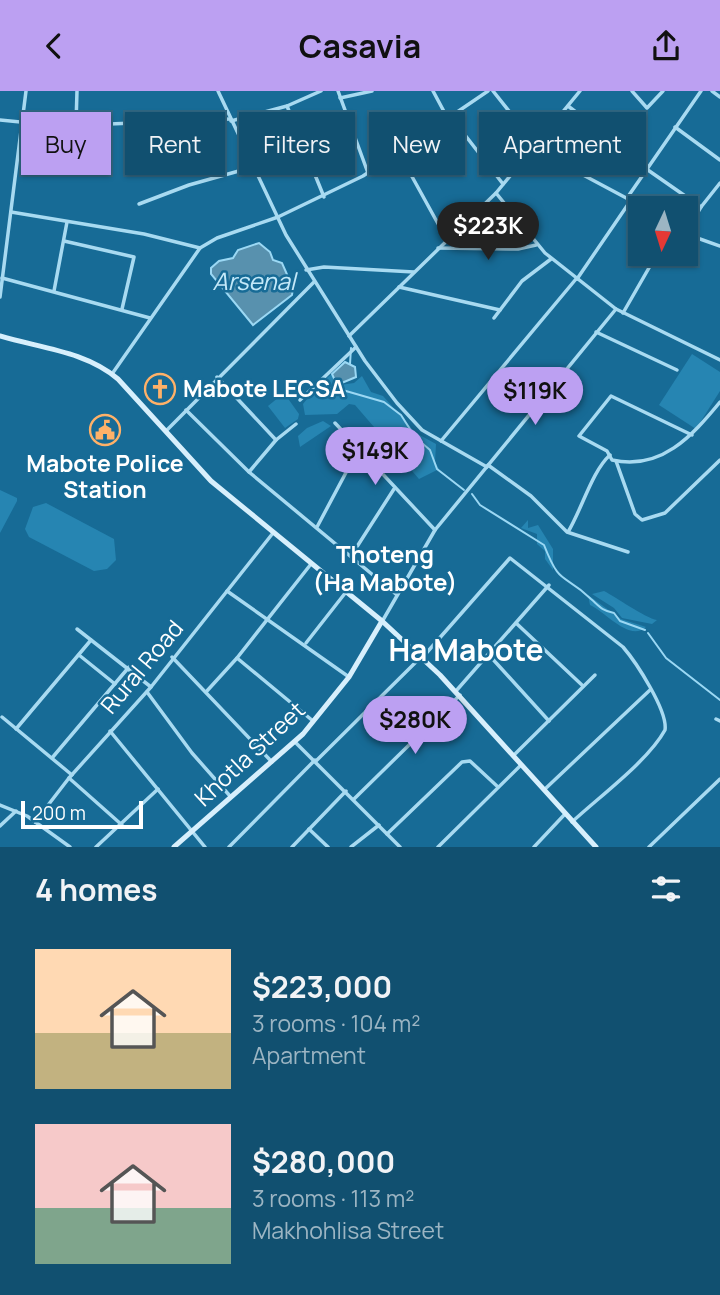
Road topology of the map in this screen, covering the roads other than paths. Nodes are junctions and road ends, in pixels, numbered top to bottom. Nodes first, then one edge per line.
1 (26, 91) edge
2 (77, 91) edge
3 (218, 91) edge
4 (321, 91) edge
5 (338, 91) edge
6 (372, 91) edge
7 (433, 91) edge
8 (488, 91) edge
9 (494, 91) edge
10 (580, 91) edge
11 (632, 91) edge
12 (663, 91) edge
13 (701, 91) edge
14 (712, 91) edge
15 (720, 97) edge
16 (340, 98) junction
17 (287, 106) junction
18 (568, 106) junction
19 (23, 112) edge
20 (76, 112) edge
21 (446, 112) edge
22 (458, 112) edge
23 (508, 112) edge
24 (563, 112) edge
25 (576, 112) edge
26 (0, 120) edge
27 (230, 120) junction
28 (21, 122) edge
29 (111, 124) edge
30 (674, 127) junction
31 (21, 130) edge
32 (465, 137) edge
33 (239, 138) edge
34 (720, 160) edge
35 (646, 167) joint
36 (239, 171) edge
37 (368, 173) joint
38 (257, 175) edge
39 (411, 175) edge
40 (511, 175) edge
41 (583, 175) edge
42 (642, 175) edge
43 (720, 183) edge
44 (503, 185) junction
45 (496, 193) junction
46 (631, 196) edge
47 (324, 197) junction
48 (628, 198) edge
49 (628, 201) edge
50 (139, 204) dead end
51 (701, 207) junction
52 (11, 212) junction
53 (698, 212) edge
54 (278, 217) junction
55 (67, 222) junction
56 (698, 238) edge
57 (447, 240) junction
58 (64, 241) junction
59 (536, 244) junction
60 (720, 246) edge
61 (200, 248) junction
62 (438, 248) junction
63 (551, 259) junction
64 (650, 266) edge
65 (306, 269) junction
66 (414, 272) junction
67 (1, 278) edge
68 (576, 279) junction
69 (314, 282) junction
70 (399, 287) junction
71 (54, 291) junction
72 (0, 297) edge
73 (122, 309) junction
74 (616, 309) junction
75 (500, 310) junction
76 (623, 313) junction
77 (150, 318) junction
78 (494, 318) dead end
79 (596, 332) junction
80 (0, 336) edge
81 (349, 336) junction
82 (356, 347) junction
83 (720, 360) edge
84 (677, 370) dead end
85 (112, 374) junction
86 (217, 377) junction
87 (300, 400) dead end
88 (720, 402) edge
89 (186, 410) junction
90 (296, 423) dead end
91 (335, 423) dead end
92 (166, 431) junction
93 (692, 435) junction
94 (276, 440) junction
95 (441, 441) junction
96 (358, 450) junction
97 (610, 454) junction
98 (720, 460) edge
99 (616, 461) junction
100 (487, 466) junction
101 (249, 472) junction
102 (394, 489) junction
103 (317, 527) junction
104 (435, 530) junction
105 (568, 532) junction
106 (273, 533) junction
107 (628, 552) dead end
108 (351, 556) junction
109 (311, 564) junction
110 (548, 585) junction
111 (227, 591) junction
112 (346, 592) junction
113 (397, 595) junction
114 (268, 618) junction
115 (382, 621) junction
116 (516, 623) junction
117 (77, 629) dead end
118 (91, 640) junction
119 (306, 644) junction
120 (488, 654) junction
121 (79, 655) junction
122 (172, 657) junction
123 (422, 657) junction
124 (237, 658) junction
125 (129, 667) junction
126 (595, 675) dead end
127 (349, 677) junction
128 (115, 684) junction
129 (151, 687) junction
130 (583, 687) junction
131 (650, 690) junction
132 (146, 692) junction
133 (206, 692) junction
134 (458, 693) junction
135 (2, 717) dead end
136 (313, 721) junction
137 (549, 721) junction
138 (16, 729) junction
139 (110, 731) junction
140 (295, 742) junction
141 (514, 755) junction
142 (52, 758) junction
143 (315, 761) junction
144 (272, 762) junction
145 (522, 763) junction
146 (70, 776) junction
147 (720, 779) edge
148 (498, 787) junction
149 (159, 789) junction
150 (545, 789) junction
151 (346, 791) junction
152 (231, 798) junction
153 (354, 799) junction
154 (0, 805) edge
155 (16, 811) junction
156 (565, 814) junction
157 (35, 822) junction
158 (572, 823) junction
159 (122, 825) junction
160 (379, 825) junction
161 (0, 826) edge
162 (309, 829) junction
163 (192, 832) junction
164 (387, 834) junction
165 (70, 847) edge
166 (96, 847) edge
167 (174, 847) edge
168 (205, 847) edge
169 (229, 847) edge
170 (292, 847) edge
171 (328, 847) edge
172 (351, 847) edge
173 (400, 847) edge
174 (438, 847) edge
175 (534, 847) edge
176 (596, 847) edge
177 (649, 847) edge

1 - 19 street
2 - 20 street
3 - 27 street
4 - 17 street
5 - 16 street
6 - 16 street
7 - 21 street
8 - 22 street
9 - 23 street
10 - 18 street
11 - 12 street
13 - 30 street
14 - 15 street
16 - 37 street
17 - 27 street
17 - 47 street
18 - 24 street
18 - 25 street
26 - 28 street
27 - 29 street
27 - 33 street
30 - 34 street
30 - 35 street
31 - 52 street
32 - 44 street
35 - 51 street
36 - 50 street
37 - 47 street
38 - 54 street
39 - 57 street
40 - 44 street
41 - 48 street
42 - 46 street
43 - 51 street
44 - 45 street
45 - 57 street
45 - 59 street
47 - 54 street
49 - 68 street
51 - 53 street
52 - 55 street
52 - 67 street
54 - 61 street
54 - 65 street
55 - 58 street
55 - 61 street
56 - 60 street
57 - 62 street
58 - 71 street
58 - 73 street
59 - 62 street
59 - 63 street
61 - 77 street
62 - 66 street
63 - 68 street
63 - 75 street
64 - 76 street
65 - 66 street
65 - 69 street
66 - 70 street
67 - 71 street
67 - 72 street
68 - 74 street
68 - 95 street
69 - 81 street
69 - 86 street
70 - 75 street
70 - 81 street
71 - 73 street
73 - 77 street
74 - 76 street
74 - 79 street, Khotla Street
75 - 78 street
76 - 83 street
77 - 85 street
79 - 84 street
79 - 100 street, Khotla Street
80 - 85 street
81 - 82 street
82 - 87 street
82 - 95 street
85 - 92 street
86 - 89 street
86 - 94 street
88 - 93 street
89 - 92 street
89 - 101 street
90 - 94 street
91 - 96 street
92 - 106 street
93 - 97 street
93 - 99 street
94 - 101 street
95 - 100 street
96 - 102 street
96 - 103 street
97 - 99 street
97 - 105 street
98 - 99 street
100 - 104 street, Khotla Street
100 - 105 street
101 - 103 street
102 - 104 street
102 - 108 street
103 - 108 street
104 - 113 street, Khotla Street
105 - 107 street
106 - 109 street
106 - 111 street, Rural Road
108 - 113 street
109 - 112 street
109 - 114 street
110 - 116 street
110 - 123 street
110 - 131 street
111 - 114 street
111 - 122 street, Rural Road
112 - 115 street
112 - 119 street
113 - 115 street, Khotla Street
114 - 119 street
114 - 124 street
115 - 123 street
115 - 127 street, Khotla Street
116 - 120 street
116 - 130 street
117 - 118 street
118 - 121 street
118 - 125 street
119 - 127 street
120 - 134 street
120 - 137 street
121 - 128 street
121 - 138 street
122 - 129 street, Rural Road
122 - 133 street
123 - 134 street
123 - 143 street
124 - 133 street
124 - 136 street
125 - 128 street
125 - 129 street
126 - 130 street
127 - 136 street, Khotla Street
128 - 142 street
129 - 132 street, Rural Road
130 - 137 street
131 - 150 street
131 - 158 street
132 - 139 street, Rural Road
132 - 152 street
133 - 144 street
134 - 141 street
134 - 153 street
135 - 138 street
136 - 140 street, Khotla Street
137 - 141 street
138 - 142 street
139 - 146 street, Rural Road
139 - 149 street
140 - 143 street
140 - 144 street, Khotla Street
141 - 145 street
142 - 146 street
143 - 151 street
143 - 169 street
144 - 152 street, Khotla Street
145 - 148 street
145 - 150 street
146 - 157 street, Rural Road
146 - 159 street
147 - 177 street
148 - 164 street
148 - 174 street
149 - 159 street
149 - 163 street
150 - 156 street
151 - 153 street
151 - 162 street
152 - 163 street, Khotla Street
153 - 160 street
154 - 155 street
155 - 157 street
155 - 161 street
156 - 158 street
156 - 175 street
157 - 165 street
158 - 176 street
159 - 166 street
160 - 164 street
160 - 172 street
162 - 170 street
162 - 171 street
163 - 167 street, Khotla Street
163 - 168 street
164 - 173 street

